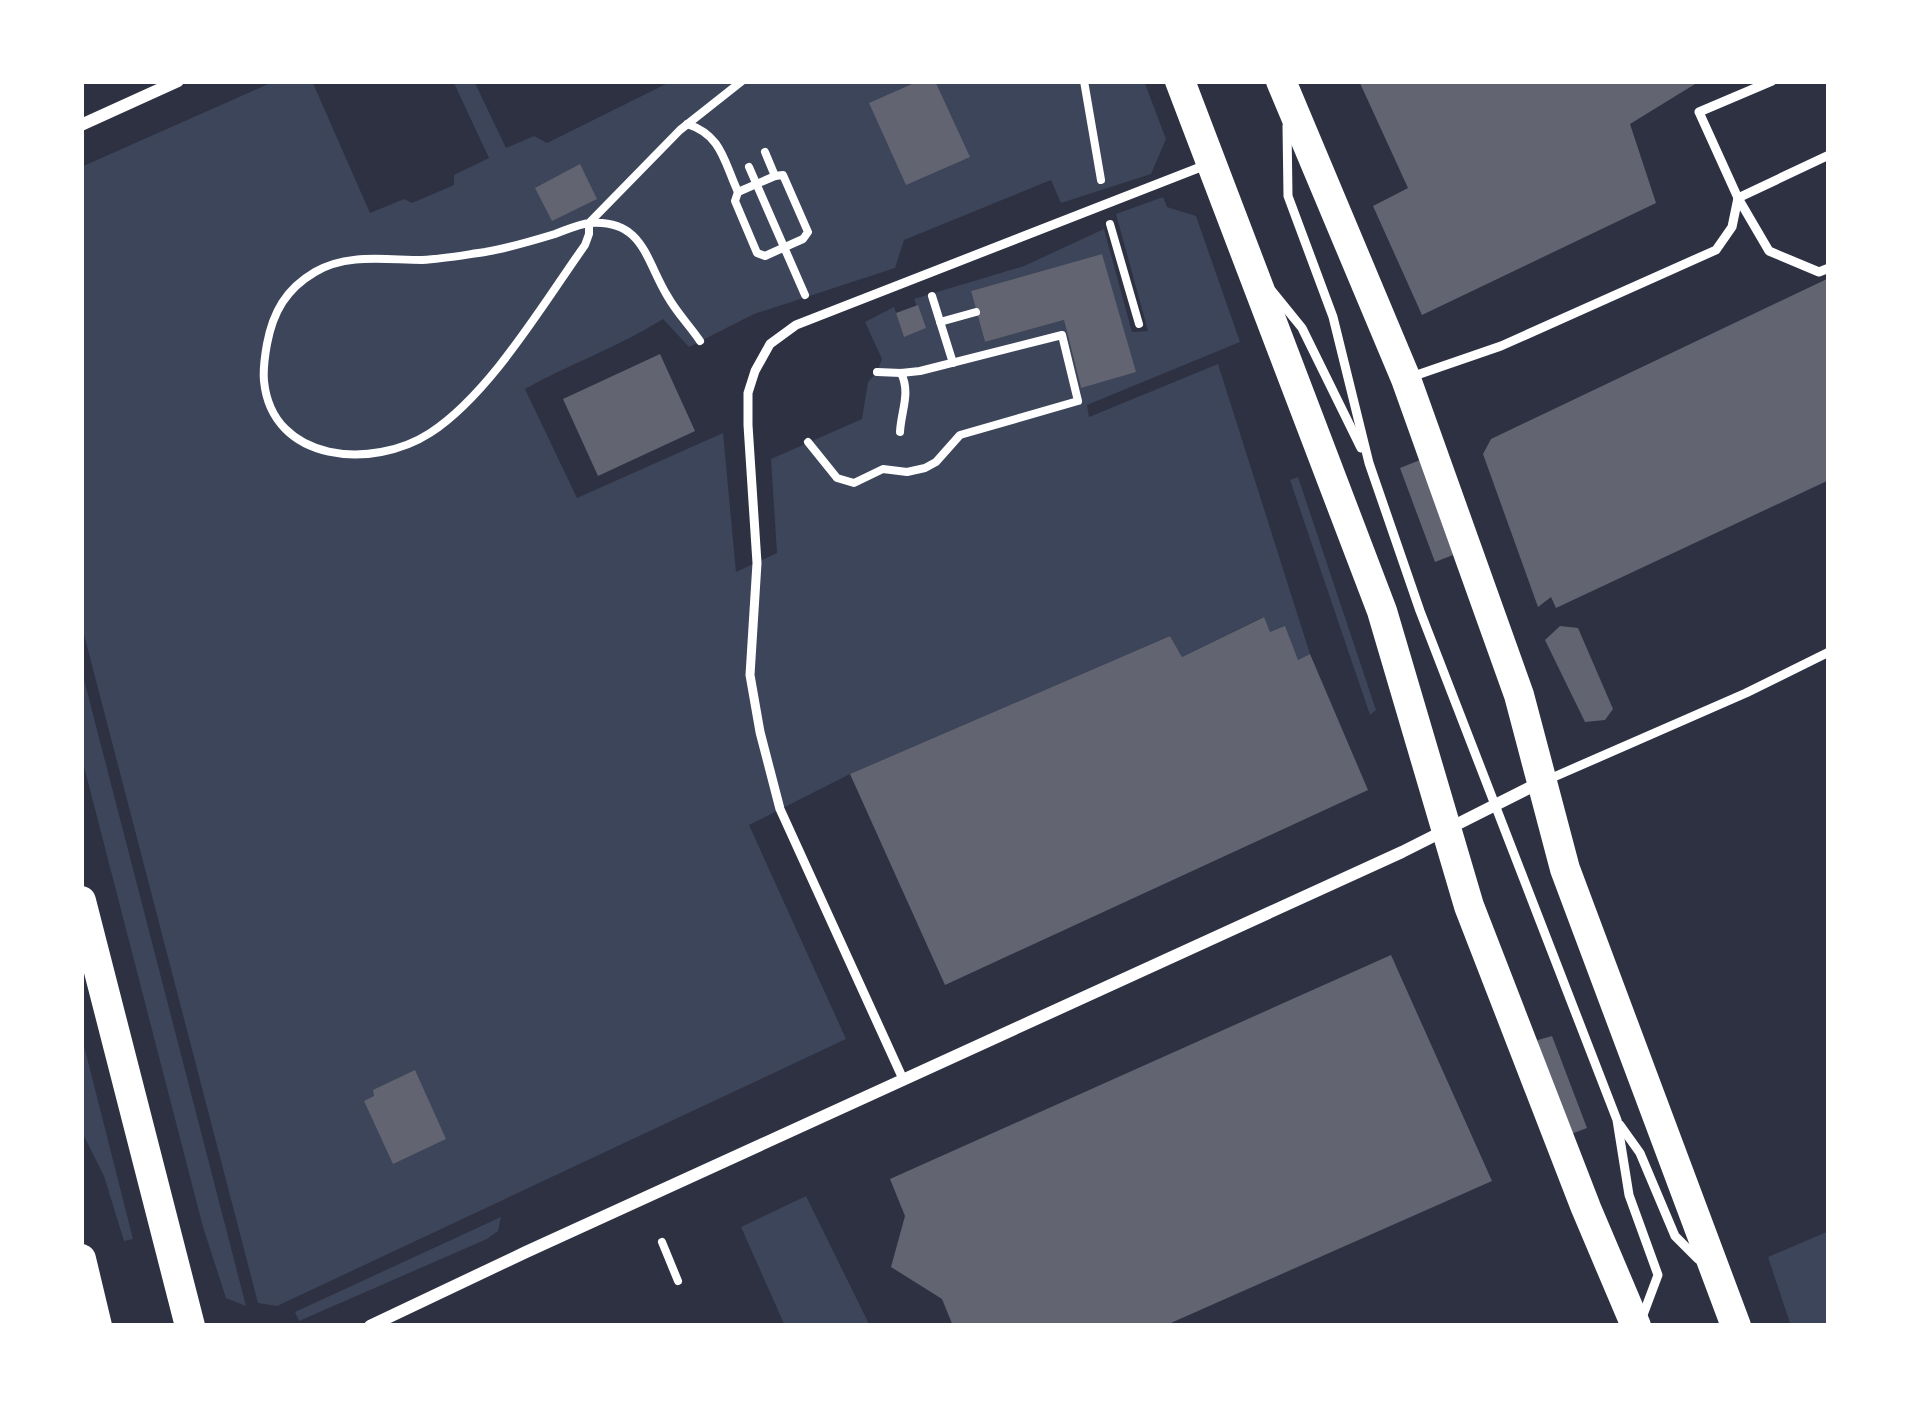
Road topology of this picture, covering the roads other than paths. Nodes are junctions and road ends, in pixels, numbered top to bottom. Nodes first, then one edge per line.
1 (178, 81) edge
2 (1180, 81) edge
3 (1772, 81) edge
4 (1284, 89) edge
5 (81, 125) edge
6 (1829, 155) edge
7 (1211, 163) junction
8 (1738, 198) junction
9 (1249, 262) junction
10 (1829, 268) edge
11 (1406, 379) junction
12 (1369, 464) junction
13 (1829, 652) edge
14 (1542, 782) junction
15 (1496, 803) junction
16 (1448, 829) junction
17 (81, 901) edge
18 (903, 1079) junction
19 (1617, 1120) junction
20 (81, 1259) edge
21 (1718, 1279) junction
22 (97, 1326) edge
23 (190, 1326) edge
24 (370, 1326) edge
25 (1637, 1326) edge
26 (1736, 1326) edge

1 - 5 street
2 - 7 main road
3 - 8 lane
4 - 11 main road
4 - 12 lane
6 - 8 lane
7 - 9 main road
7 - 18 lane
8 - 10 lane
8 - 11 lane
9 - 12 lane
9 - 16 main road
11 - 14 main road
12 - 15 lane
13 - 14 lane
14 - 15 street
14 - 21 main road
15 - 16 street
15 - 19 lane
16 - 18 street
16 - 25 main road
17 - 23 main road
18 - 24 street
19 - 21 lane
19 - 25 lane
20 - 22 main road
21 - 26 main road

